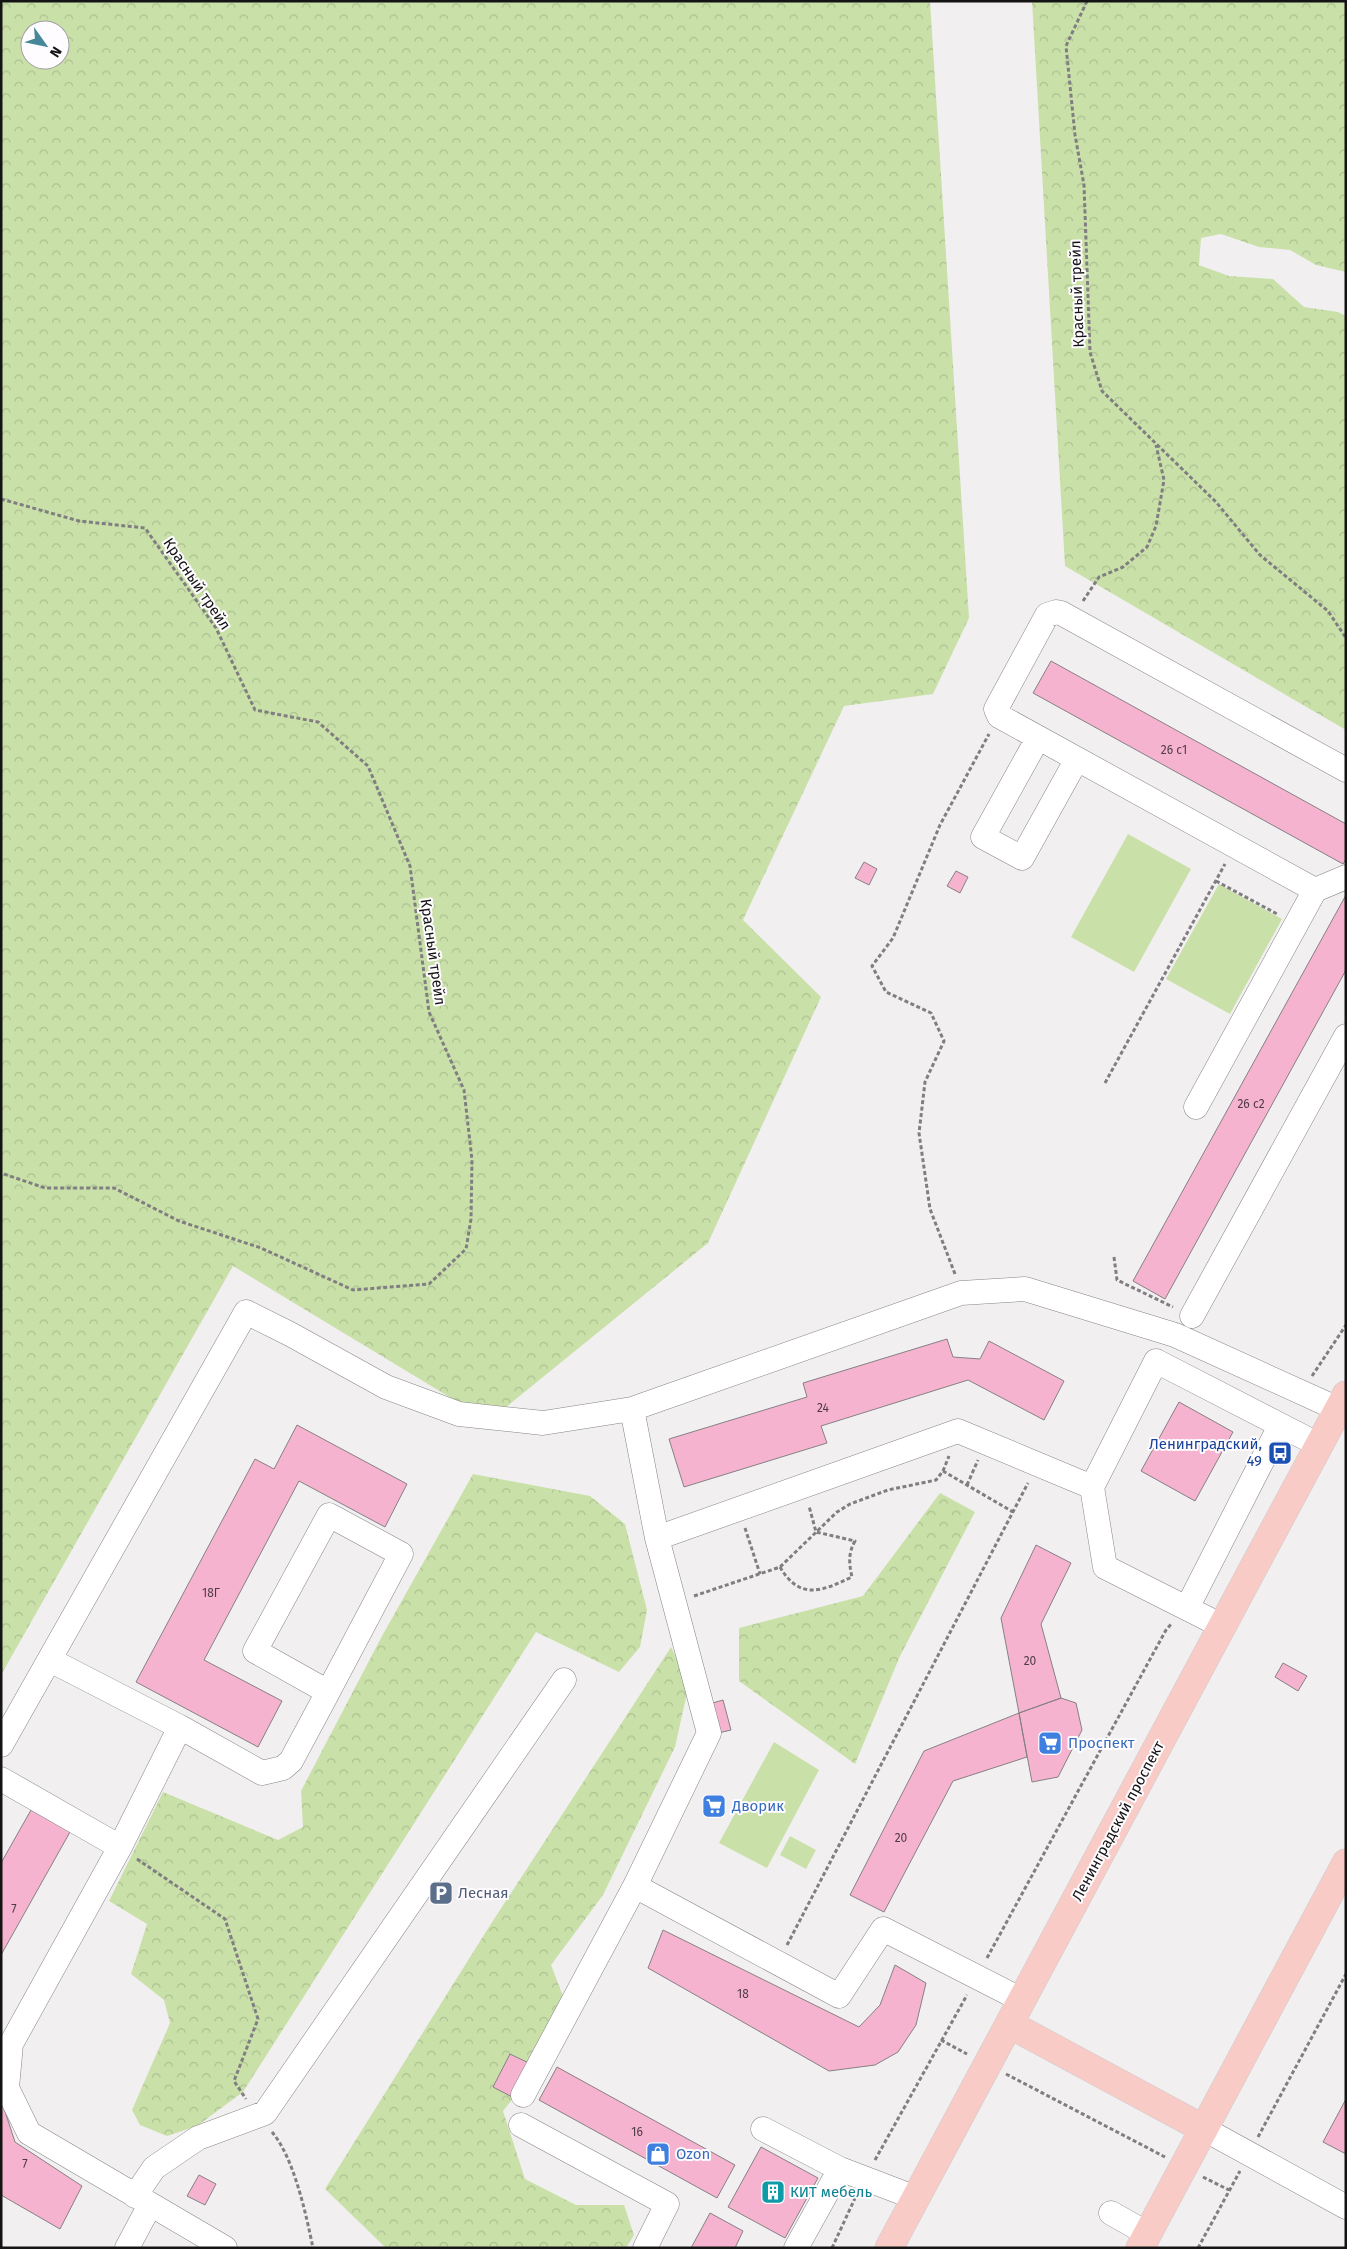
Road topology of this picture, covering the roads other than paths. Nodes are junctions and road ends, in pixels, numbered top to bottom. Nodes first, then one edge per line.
1 (1038, 738) junction
2 (1077, 759) junction
3 (1346, 770) edge
4 (1346, 877) edge
5 (1315, 890) junction
6 (1346, 1036) edge
7 (1196, 1107) dead end
8 (1192, 1316) dead end
9 (1342, 1402) edge
10 (632, 1409) junction
11 (1280, 1426) junction
12 (1319, 1445) junction
13 (1092, 1487) junction
14 (657, 1538) junction
15 (1187, 1608) junction
16 (1222, 1626) junction
17 (50, 1660) junction
18 (564, 1680) dead end
19 (328, 1692) junction
20 (180, 1727) junction
21 (1, 1745) edge
22 (3, 1785) edge
23 (120, 1847) junction
24 (1346, 1863) edge
25 (635, 1886) junction
26 (1022, 2000) junction
27 (1009, 2024) junction
28 (523, 2095) dead end
29 (521, 2125) dead end
30 (763, 2129) dead end
31 (1204, 2129) junction
32 (840, 2169) junction
33 (916, 2198) junction
34 (143, 2201) junction
35 (1346, 2207) edge
36 (1110, 2213) dead end
37 (1144, 2241) edge
38 (127, 2248) edge
39 (225, 2248) edge
40 (645, 2248) edge
41 (796, 2248) edge
42 (889, 2248) edge

1 - 2 street
1 - 2 street
1 - 3 street
2 - 5 street
4 - 5 street
5 - 7 street
6 - 8 street
9 - 10 street
9 - 12 main road, Ленинградский проспект
10 - 14 street
10 - 17 street
11 - 12 street
11 - 13 street
11 - 15 street
12 - 16 main road, Ленинградский проспект
13 - 14 street
13 - 15 street
14 - 25 street
15 - 16 street
16 - 26 main road, Ленинградский проспект
17 - 20 street
17 - 21 street
18 - 34 street
19 - 19 street
19 - 20 street
20 - 23 street
22 - 23 street
23 - 34 street
24 - 31 main road
25 - 26 street
25 - 28 street
26 - 27 main road, Ленинградский проспект
27 - 31 main road
27 - 33 main road, Ленинградский проспект
29 - 40 street
30 - 32 street
31 - 35 street
31 - 37 main road
32 - 33 street
32 - 41 street
33 - 42 main road, Ленинградский проспект
34 - 38 street
34 - 39 street
36 - 37 street

